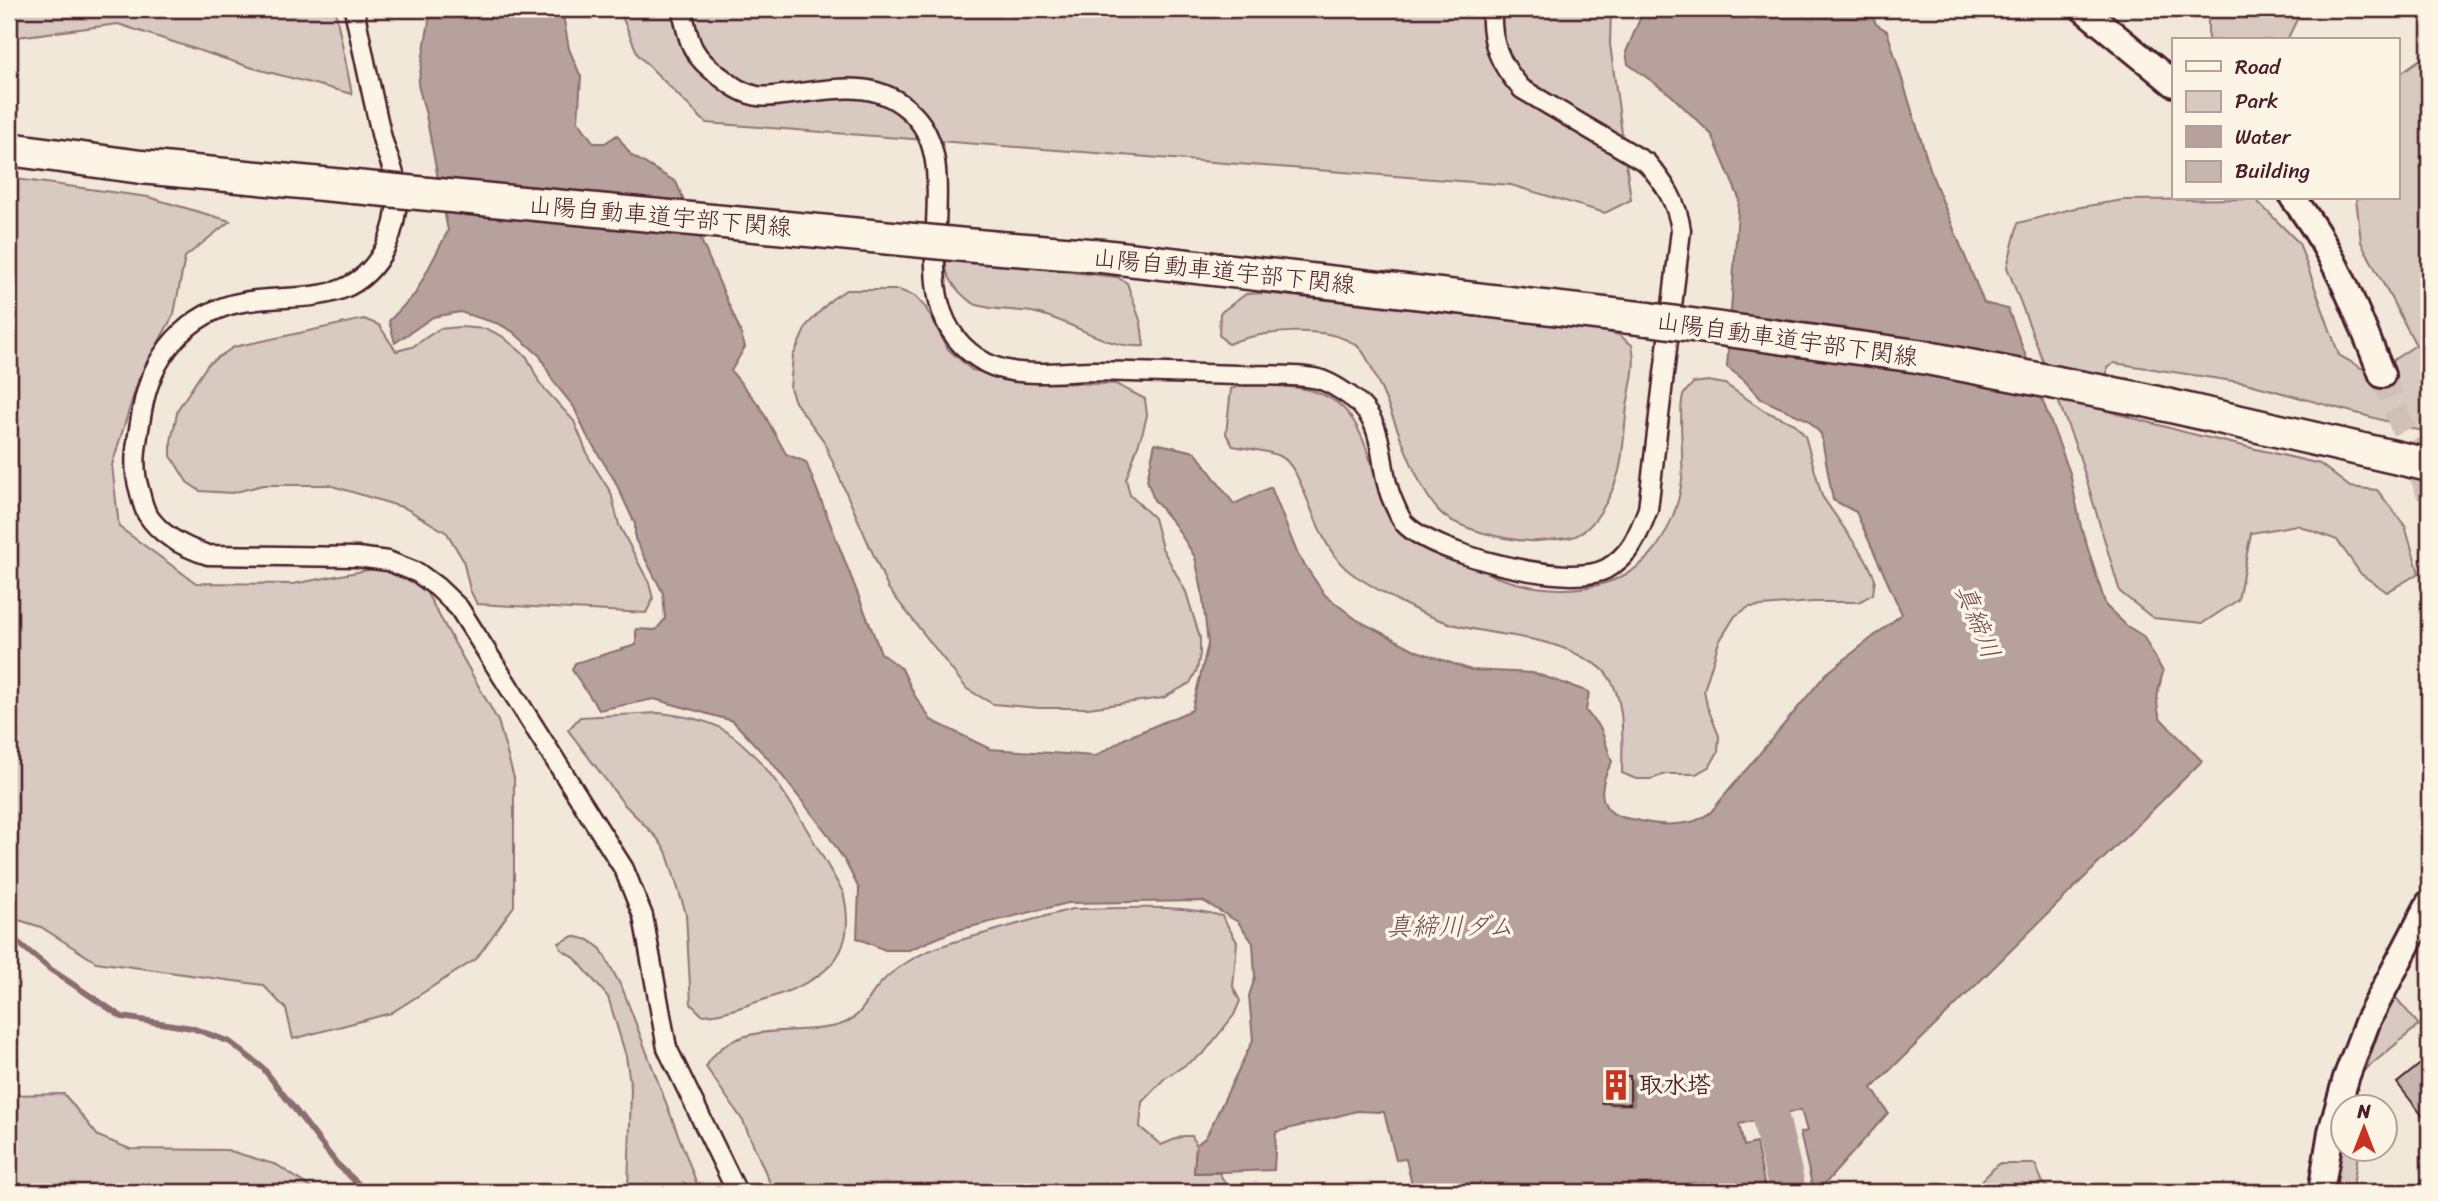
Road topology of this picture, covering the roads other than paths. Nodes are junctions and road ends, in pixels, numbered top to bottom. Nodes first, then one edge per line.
1 (354, 9) edge
2 (682, 9) edge
3 (1492, 9) edge
4 (2083, 9) edge
5 (2172, 81) edge
6 (9, 149) edge
7 (2295, 200) edge
8 (2382, 375) tunnel mouth
9 (2429, 465) edge
10 (2429, 903) edge
11 (737, 1192) edge
12 (2321, 1192) edge

1 - 11 street
2 - 3 street
4 - 5 street
6 - 9 highway, 山陽自動車道宇部下関線, bridge
7 - 8 street
10 - 12 street

